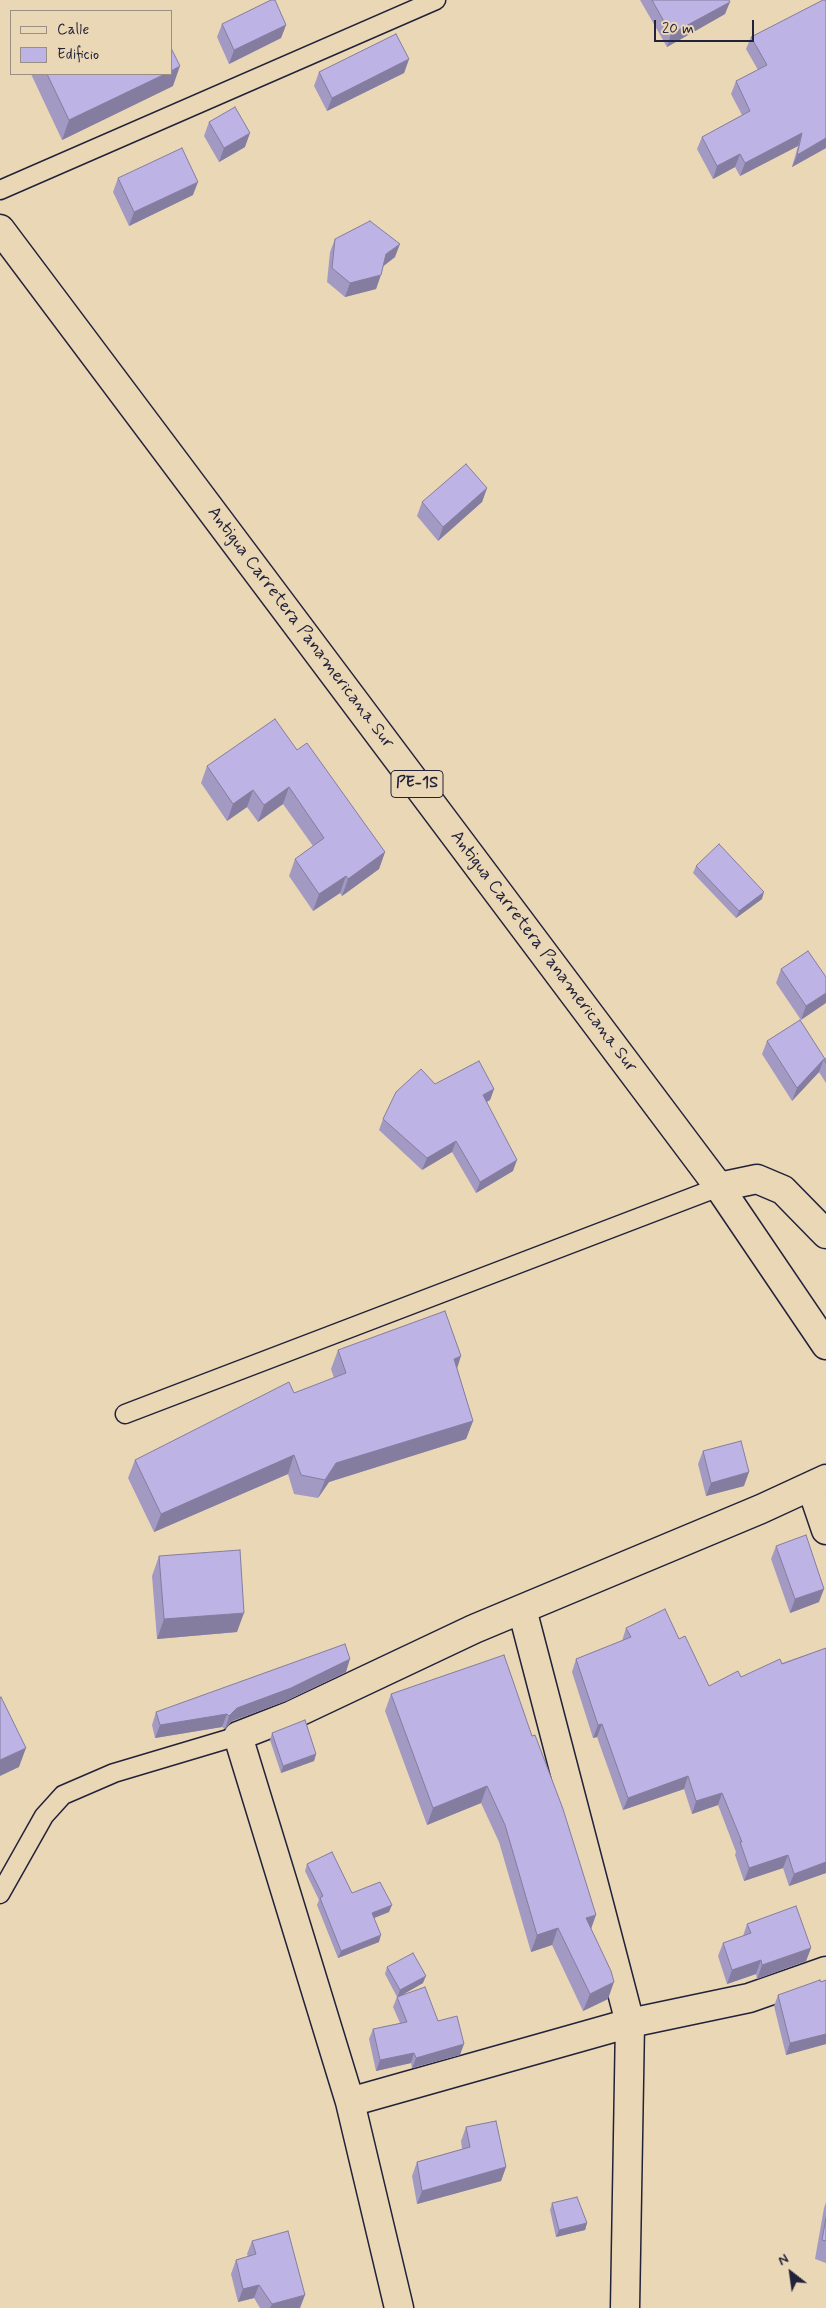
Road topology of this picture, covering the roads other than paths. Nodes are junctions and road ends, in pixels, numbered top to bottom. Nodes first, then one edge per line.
1 (436, 0) edge
2 (0, 190) edge
3 (0, 229) edge
4 (719, 1187) junction
5 (826, 1234) edge
6 (826, 1345) edge
7 (125, 1414) dead end
8 (818, 1483) edge
9 (826, 1530) edge
10 (522, 1609) junction
11 (238, 1736) junction
12 (0, 1894) edge
13 (826, 1971) edge
14 (630, 2023) junction
15 (350, 2102) junction
16 (398, 2308) edge
17 (625, 2308) edge

1 - 2 lane
3 - 4 main road, Antigua Carretera Panamericana Sur / PE-1S
4 - 5 main road
4 - 6 main road, Antigua Carretera Panamericana Sur / PE-1S
4 - 7 lane
8 - 9 main road
8 - 10 main road
10 - 11 main road
10 - 14 main road
11 - 12 lane
11 - 15 main road
13 - 14 main road
14 - 15 main road
14 - 17 main road
15 - 16 main road

